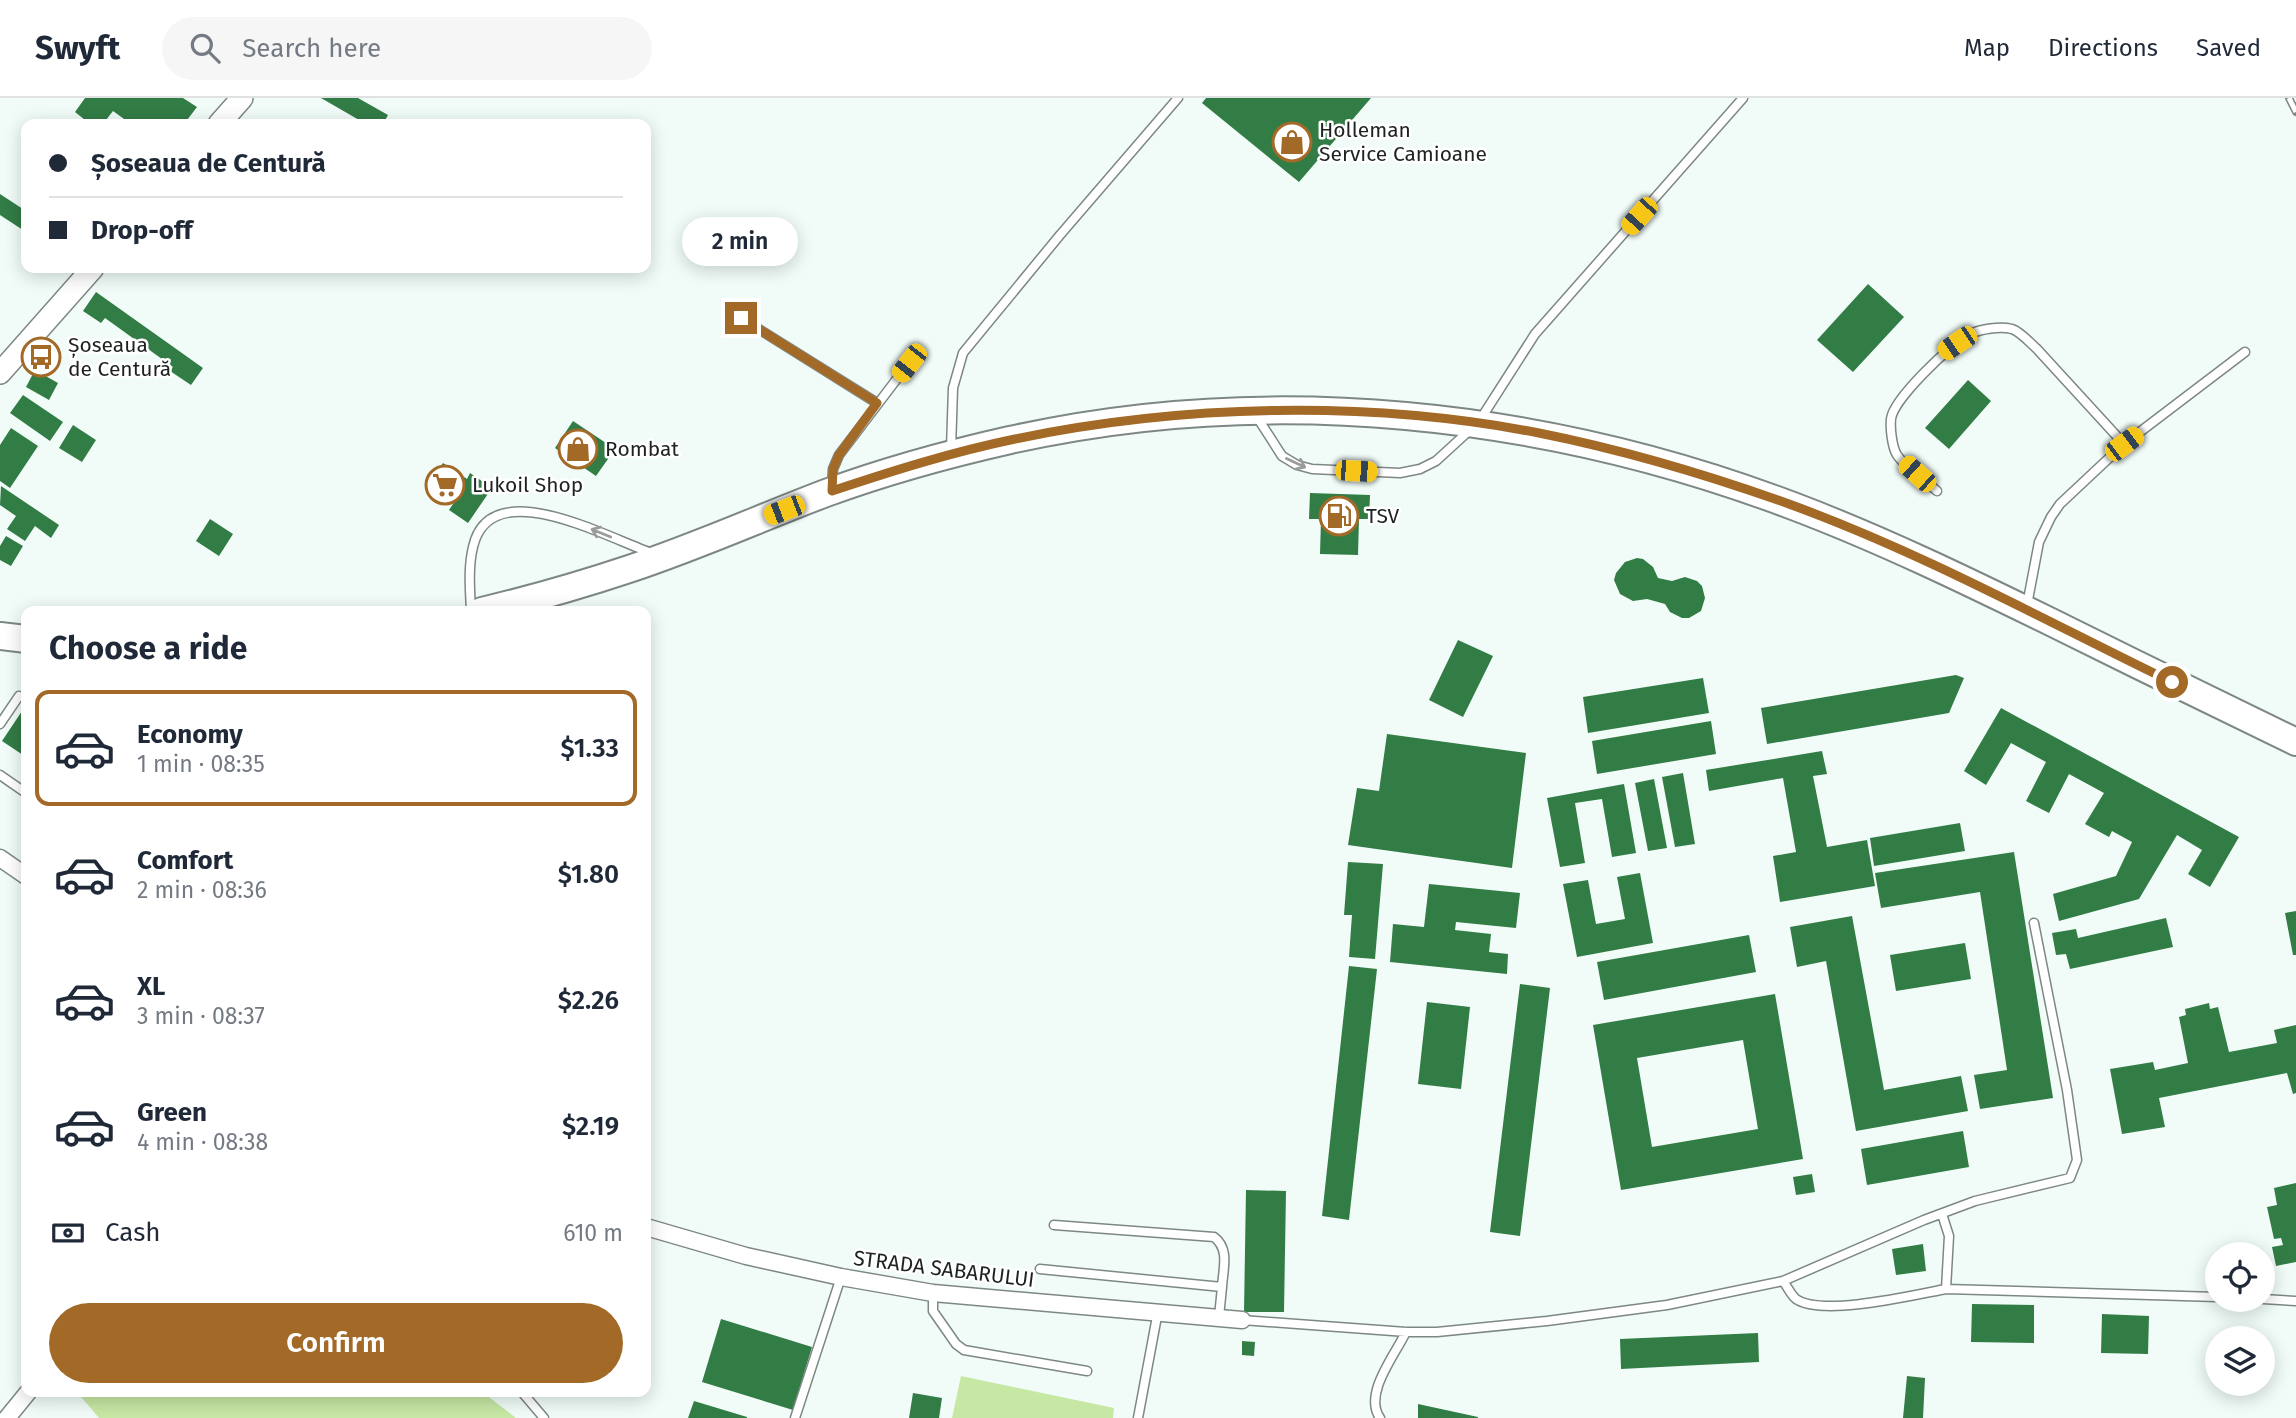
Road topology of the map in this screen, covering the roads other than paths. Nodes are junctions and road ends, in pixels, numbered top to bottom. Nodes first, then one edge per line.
1 (242, 98) edge
2 (1178, 98) edge
3 (1743, 98) edge
4 (223, 119) edge
5 (89, 273) edge
6 (741, 318) dead end
7 (2245, 352) dead end
8 (909, 363) dead end
9 (0, 373) edge
10 (877, 403) junction
11 (1253, 412) junction
12 (1478, 423) junction
13 (2124, 444) junction
14 (951, 455) junction
15 (832, 491) junction
16 (1937, 491) dead end
17 (665, 557) junction
18 (471, 606) edge
19 (501, 606) edge
20 (2026, 609) junction
21 (0, 636) edge
22 (21, 638) edge
23 (19, 696) dead end
24 (0, 724) edge
25 (2296, 742) edge
26 (0, 775) edge
27 (21, 790) edge
28 (0, 858) edge
29 (21, 873) edge
30 (2034, 923) dead end
31 (1942, 1214) junction
32 (1054, 1225) dead end
33 (651, 1228) edge
34 (1040, 1269) dead end
35 (841, 1276) junction
36 (1783, 1281) junction
37 (1222, 1287) junction
38 (1946, 1289) junction
39 (933, 1293) junction
40 (2205, 1297) edge
41 (2275, 1300) edge
42 (2296, 1301) edge
43 (1158, 1311) junction
44 (1219, 1317) junction
45 (1242, 1320) joint
46 (1406, 1332) junction
47 (1087, 1371) dead end
48 (24, 1397) edge
49 (526, 1397) edge
50 (7, 1418) edge
51 (544, 1418) edge
52 (795, 1418) edge
53 (1138, 1418) edge
54 (1380, 1418) edge

1 - 4 street
2 - 14 lane
3 - 12 lane
5 - 9 street
6 - 10 lane
7 - 13 lane
8 - 10 lane
10 - 15 lane
11 - 12 main road
11 -> 12 lane
11 - 14 main road
12 - 20 main road
13 - 16 lane
13 - 20 lane
14 - 15 main road
15 - 17 main road
17 -> 18 lane
17 - 19 main road
20 - 25 main road
21 - 22 main road
23 - 24 lane
26 - 27 lane
28 - 29 street
30 - 31 lane
31 - 36 lane
31 - 38 lane
32 - 37 lane
33 - 35 street, STRADA SABARULUI
34 - 37 lane
35 - 39 street, STRADA SABARULUI
35 - 52 lane
36 - 38 lane
36 - 46 lane
37 - 44 lane
38 - 40 lane
39 - 43 street, STRADA SABARULUI
39 - 47 lane
41 - 42 lane
43 - 44 street, STRADA SABARULUI
43 - 53 lane
44 - 45 street, STRADA SABARULUI
45 - 46 lane
46 - 54 lane
48 - 50 street
49 - 51 lane

